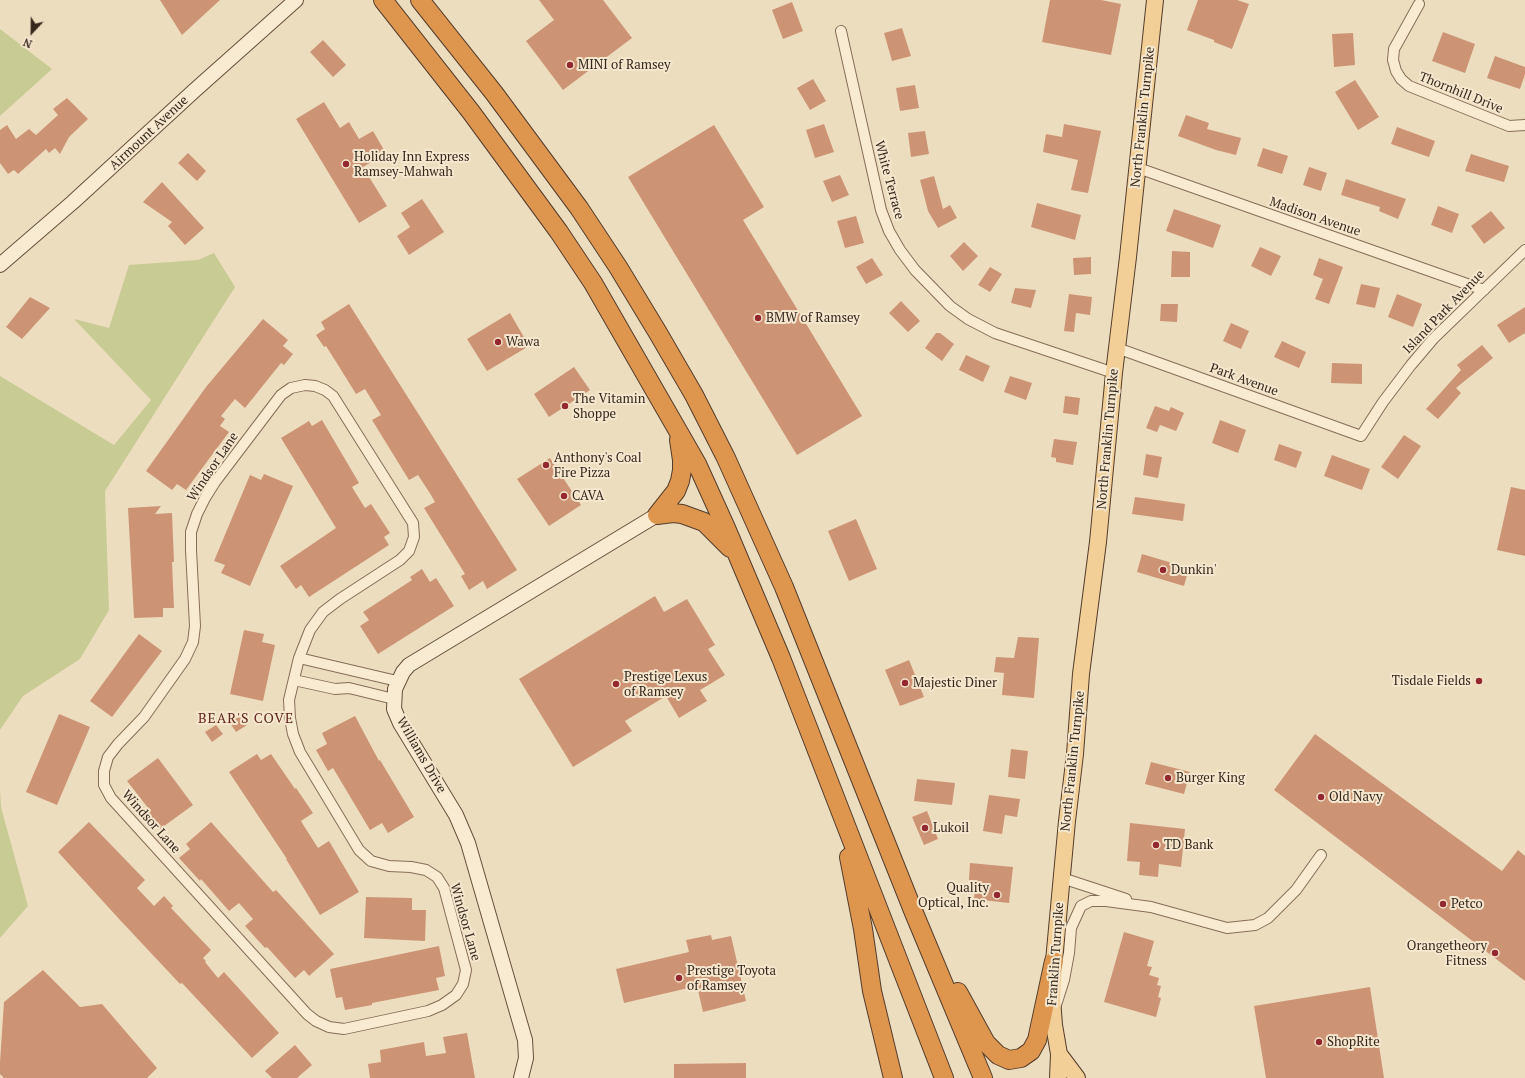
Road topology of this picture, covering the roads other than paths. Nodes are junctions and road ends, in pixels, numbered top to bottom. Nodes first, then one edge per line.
1 (296, 0) edge
2 (384, 0) edge
3 (420, 0) edge
4 (1156, 0) edge
5 (1418, 4) dead end
6 (841, 31) dead end
7 (1525, 125) edge
8 (1138, 168) junction
9 (1525, 250) edge
10 (0, 264) edge
11 (1484, 290) junction
12 (1117, 348) junction
13 (1114, 373) junction
14 (676, 428) junction
15 (1361, 436) joint
16 (657, 515) junction
17 (740, 561) junction
18 (299, 658) junction
19 (294, 680) junction
20 (398, 681) junction
21 (394, 699) junction
22 (840, 811) junction
23 (1321, 855) dead end
24 (1062, 878) junction
25 (1151, 907) junction
26 (914, 913) junction
27 (1054, 961) junction
28 (1053, 1016) junction
29 (1059, 1054) junction
30 (521, 1078) edge
31 (893, 1078) edge
32 (944, 1078) edge
33 (983, 1078) edge
34 (1058, 1078) edge
35 (1077, 1078) edge

1 - 10 street, Airmount Avenue
2 - 14 highway
3 - 26 highway
4 - 8 main road, North Franklin Turnpike
5 - 7 street, Thornhill Drive
6 - 13 street, White Terrace
8 - 11 street, Madison Avenue
8 - 12 main road, North Franklin Turnpike
9 - 11 street, Island Park Avenue
11 - 15 street, Island Park Avenue
12 - 13 main road, North Franklin Turnpike
12 - 15 street, Park Avenue
13 - 24 main road, North Franklin Turnpike
14 - 16 highway
14 - 17 highway
16 - 17 highway
16 - 20 street, Williams Drive
17 - 22 highway
18 - 19 street, Windsor Lane
18 - 19 street, Windsor Lane
18 - 20 street
19 - 21 street
20 - 21 street, Williams Drive
21 - 30 street, Williams Drive
22 - 31 highway
22 - 32 highway
23 - 25 street
24 - 25 street
24 - 27 main road, Franklin Turnpike
25 - 28 street
26 - 27 highway
26 - 33 highway
27 - 28 main road, Franklin Turnpike
28 - 29 main road, Franklin Turnpike
29 - 34 main road, Franklin Turnpike
29 - 35 main road, Franklin Turnpike

